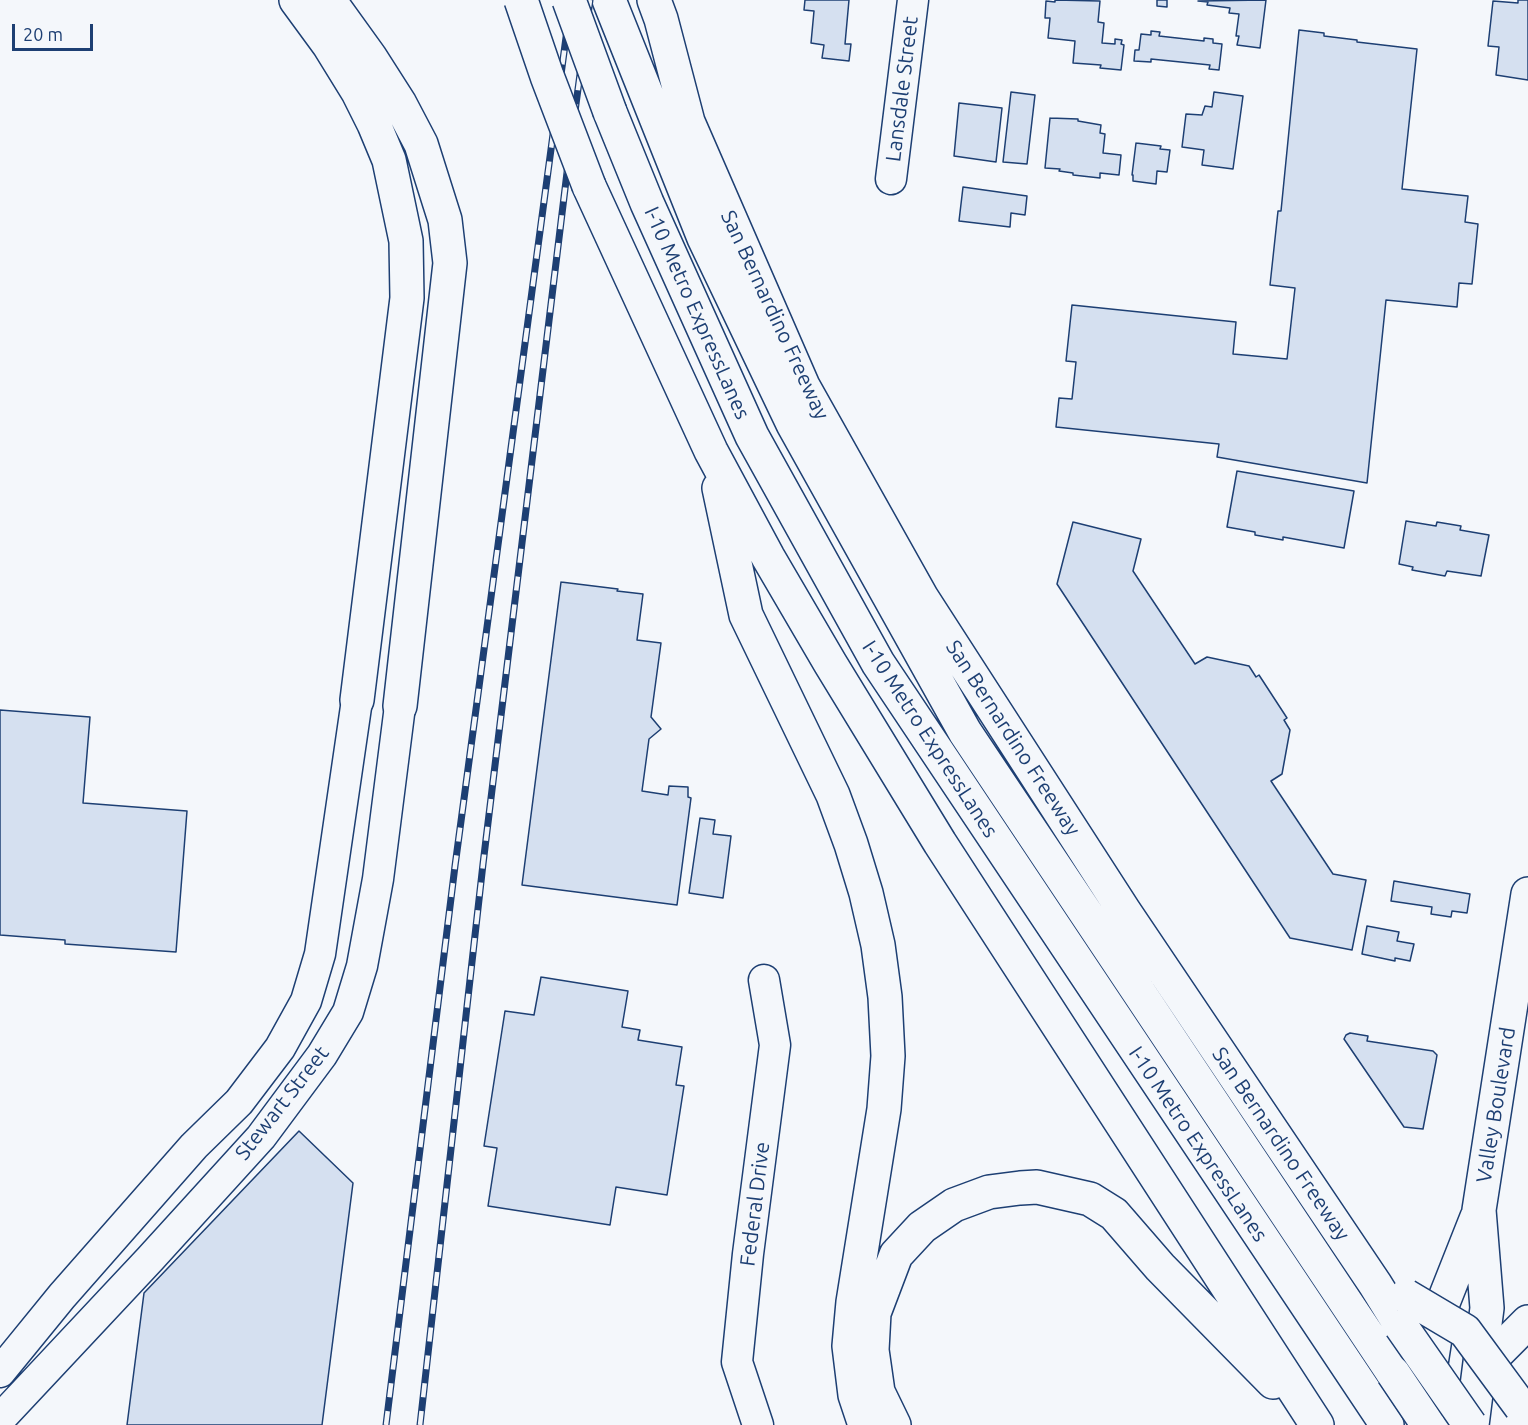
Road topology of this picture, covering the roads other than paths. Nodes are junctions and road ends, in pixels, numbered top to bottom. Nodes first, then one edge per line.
1 (296, 0) edge
2 (329, 0) edge
3 (521, 0) edge
4 (569, 0) edge
5 (654, 0) edge
6 (913, 0) edge
7 (611, 5) edge
8 (891, 178) dead end
9 (711, 451) junction
10 (357, 700) joint
11 (400, 705) joint
12 (1528, 894) edge
13 (764, 980) dead end
14 (1479, 1210) junction
15 (1403, 1311) junction
16 (1528, 1322) edge
17 (1480, 1370) junction
18 (0, 1372) edge
19 (1524, 1412) edge
20 (0, 1419) edge
21 (1386, 1424) edge
22 (758, 1425) edge
23 (865, 1425) edge
24 (894, 1425) edge
25 (1316, 1425) edge
26 (1421, 1425) edge
27 (1428, 1425) edge
28 (1471, 1425) edge

1 - 10 main road
2 - 11 main road
3 - 9 main road, bridge
4 - 21 main road, I-10 Metro ExpressLanes, bridge
5 - 15 main road, San Bernardino Freeway
6 - 8 street, Lansdale Street
7 - 27 main road, I-10 Metro ExpressLanes, bridge
9 - 23 main road
9 - 25 main road
10 - 18 street, Stewart Street
11 - 20 street, Stewart Street
12 - 14 main road, Valley Boulevard
13 - 22 street, Federal Drive
14 - 17 main road, Valley Boulevard
14 - 26 main road, Valley Boulevard
15 - 19 main road, bridge
15 - 28 main road, San Bernardino Freeway, bridge
16 - 17 main road
17 - 28 main road, Valley Boulevard
24 - 25 main road

